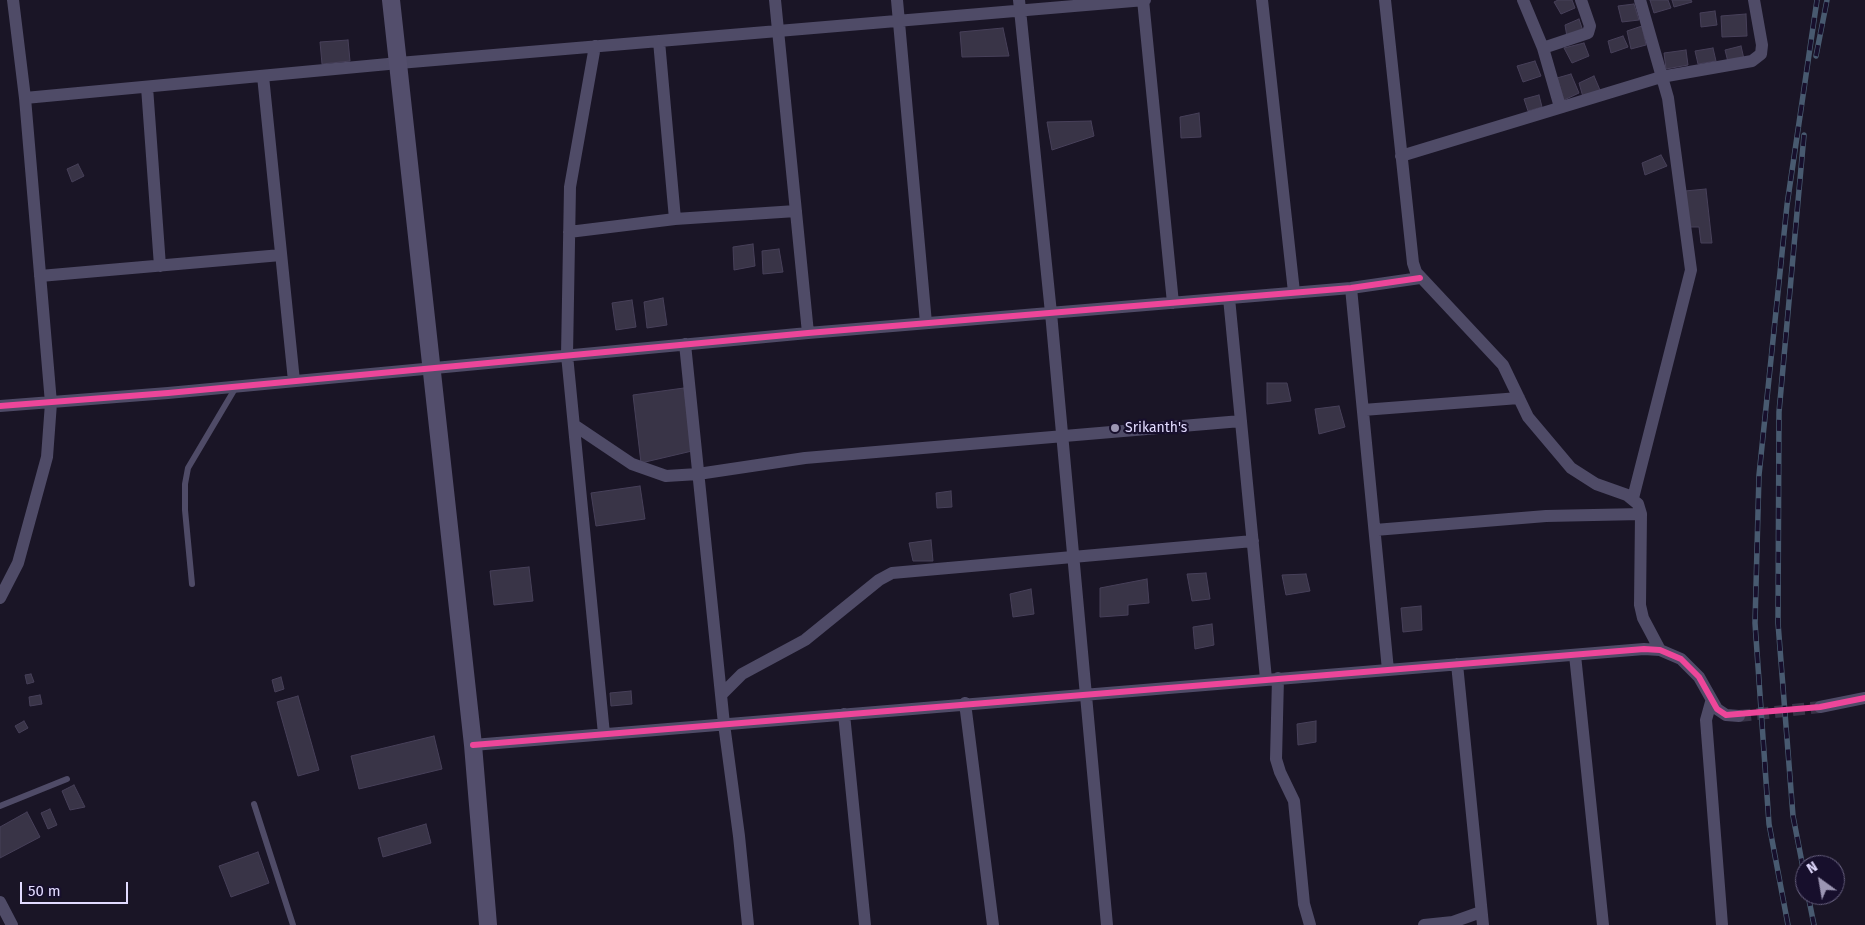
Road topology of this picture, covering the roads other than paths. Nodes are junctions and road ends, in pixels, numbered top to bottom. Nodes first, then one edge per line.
1 (13, 0) edge
2 (392, 0) edge
3 (775, 0) edge
4 (897, 0) edge
5 (1143, 0) edge
6 (1262, 0) edge
7 (1385, 0) edge
8 (1523, 0) edge
9 (1581, 0) edge
10 (1640, 0) edge
11 (1754, 0) edge
12 (1020, 6) edge
13 (900, 22) junction
14 (778, 30) junction
15 (659, 41) junction
16 (594, 46) junction
17 (1543, 48) junction
18 (399, 63) junction
19 (263, 76) junction
20 (1661, 77) junction
21 (147, 87) junction
22 (25, 98) junction
23 (1560, 107) junction
24 (1401, 156) junction
25 (796, 211) junction
26 (676, 219) junction
27 (569, 232) junction
28 (281, 255) junction
29 (160, 266) junction
30 (40, 276) junction
31 (1420, 278) junction
32 (1352, 288) junction
33 (1294, 292) junction
34 (1229, 298) junction
35 (1173, 303) junction
36 (1051, 313) junction
37 (926, 323) junction
38 (808, 333) junction
39 (685, 344) junction
40 (567, 355) junction
41 (431, 368) junction
42 (294, 381) junction
43 (236, 387) junction
44 (1519, 398) junction
45 (51, 403) junction
46 (0, 406) edge
47 (1363, 410) junction
48 (1241, 421) junction
49 (574, 425) junction
50 (1062, 436) junction
51 (698, 474) junction
52 (1633, 498) junction
53 (1641, 514) junction
54 (1375, 530) junction
55 (1253, 541) junction
56 (1073, 556) junction
57 (192, 584) dead end
58 (0, 598) edge
59 (1660, 650) junction
60 (1575, 655) junction
61 (1457, 664) junction
62 (1388, 670) junction
63 (1272, 679) junction
64 (1085, 693) junction
65 (721, 696) junction
66 (1865, 698) edge
67 (1711, 702) junction
68 (965, 703) junction
69 (1820, 707) tunnel mouth
70 (844, 714) junction
71 (1738, 716) tunnel mouth
72 (724, 724) junction
73 (604, 734) junction
74 (473, 745) junction
75 (67, 779) dead end
76 (254, 804) dead end
77 (0, 806) edge
78 (1, 907) edge
79 (1481, 912) junction
80 (12, 925) edge
81 (293, 925) edge
82 (488, 925) edge
83 (748, 925) edge
84 (865, 925) edge
85 (993, 925) edge
86 (1107, 925) edge
87 (1310, 925) edge
88 (1424, 925) edge
89 (1483, 925) edge
90 (1603, 925) edge
91 (1722, 925) edge

1 - 22 street
2 - 18 main road
3 - 14 street
4 - 13 street
5 - 12 street
5 - 35 street
6 - 33 street
7 - 24 street
8 - 17 street
9 - 17 street
10 - 20 street
11 - 20 street
12 - 13 street
12 - 36 street
13 - 14 street
13 - 37 street
14 - 15 street
14 - 25 street
15 - 16 street
15 - 26 street
16 - 18 street
16 - 27 street
17 - 23 street
18 - 19 street
18 - 41 main road
19 - 21 street
19 - 28 street
20 - 23 street
20 - 52 street
21 - 22 street
21 - 29 street
22 - 30 street
23 - 24 street
24 - 31 street
25 - 26 street
25 - 38 street
26 - 27 street
27 - 40 street
28 - 29 street
28 - 42 street
29 - 30 street
30 - 45 street
31 - 32 street
31 - 44 street
32 - 33 street
32 - 47 street
33 - 34 street
34 - 35 street
34 - 48 street
35 - 36 street
36 - 37 street
36 - 50 street
37 - 38 street
38 - 39 street
39 - 40 street
39 - 51 street
40 - 41 street
40 - 49 street
41 - 42 street
41 - 74 main road
42 - 43 street
43 - 45 street
43 - 57 lane
44 - 47 street
44 - 52 street
45 - 46 street
45 - 58 street
47 - 54 street
48 - 50 street
48 - 55 street
49 - 51 street
49 - 73 street
50 - 51 street
50 - 56 street
51 - 65 street
52 - 53 street
53 - 54 street
53 - 59 street
54 - 62 street
55 - 56 street
55 - 63 street
56 - 64 street
56 - 65 street
59 - 60 street
59 - 67 street
60 - 61 street
60 - 90 street
61 - 62 street
61 - 79 street
62 - 63 street
63 - 64 street
63 - 87 street
64 - 68 street
64 - 86 street
65 - 72 street
66 - 69 street
67 - 71 street
67 - 91 street
68 - 70 street
68 - 85 street
70 - 72 street
70 - 84 street
72 - 73 street
72 - 83 street
73 - 74 street
74 - 82 main road
75 - 77 lane
76 - 81 lane
78 - 80 street
79 - 88 street
79 - 89 street

